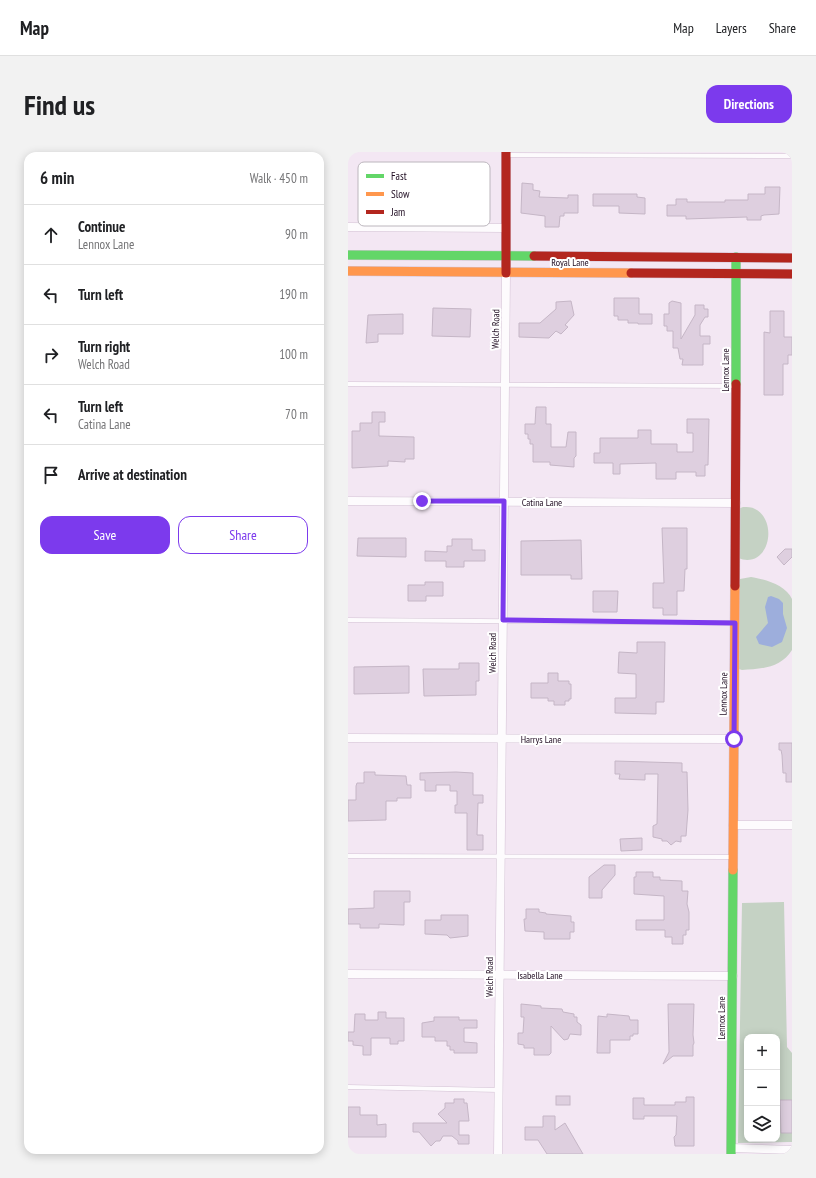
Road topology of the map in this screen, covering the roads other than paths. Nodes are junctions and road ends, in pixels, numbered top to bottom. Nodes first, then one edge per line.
1 (506, 154) edge
2 (792, 156) edge
3 (348, 227) edge
4 (506, 228) junction
5 (348, 255) edge
6 (506, 256) junction
7 (736, 258) junction
8 (792, 258) edge
9 (348, 271) edge
10 (506, 273) junction
11 (736, 274) junction
12 (792, 274) edge
13 (348, 384) edge
14 (505, 384) junction
15 (736, 386) junction
16 (348, 501) edge
17 (504, 501) junction
18 (736, 503) junction
19 (348, 620) edge
20 (503, 620) junction
21 (735, 623) junction
22 (348, 738) edge
23 (502, 738) junction
24 (734, 739) junction
25 (733, 825) junction
26 (792, 825) edge
27 (348, 856) edge
28 (733, 857) junction
29 (501, 858) junction
30 (348, 974) edge
31 (500, 975) junction
32 (733, 976) junction
33 (348, 1087) edge
34 (499, 1090) junction
35 (792, 1150) edge
36 (731, 1151) edge
37 (498, 1154) edge

1 - 2 lane
1 - 4 street, Welch Road
3 - 4 street
4 - 6 street, Welch Road
5 - 6 street, Royal Lane
6 - 7 street, Royal Lane
6 - 10 street, Welch Road
7 - 8 street, Royal Lane
7 - 11 street, Lennox Lane
9 - 10 street, Royal Lane
10 - 11 street, Royal Lane
10 - 14 street, Welch Road
11 - 12 street, Royal Lane
11 - 15 street, Lennox Lane
13 - 14 lane
14 - 15 lane
14 - 17 street, Welch Road
15 - 18 street, Lennox Lane
16 - 17 street, Catina Lane
17 - 18 street, Catina Lane
17 - 20 street, Welch Road
18 - 21 street, Lennox Lane
19 - 20 lane
20 - 21 lane
20 - 23 street, Welch Road
21 - 24 street, Lennox Lane
22 - 23 street, Harrys Lane
23 - 24 street, Harrys Lane
23 - 29 street, Welch Road
24 - 25 street, Lennox Lane
25 - 26 street
25 - 28 street, Lennox Lane
27 - 29 lane
28 - 29 lane
28 - 32 street, Lennox Lane
29 - 31 street, Welch Road
30 - 31 street, Isabella Lane
31 - 32 street, Isabella Lane
31 - 34 street, Welch Road
32 - 36 street, Lennox Lane
33 - 34 lane
34 - 37 street, Welch Road
35 - 36 street

